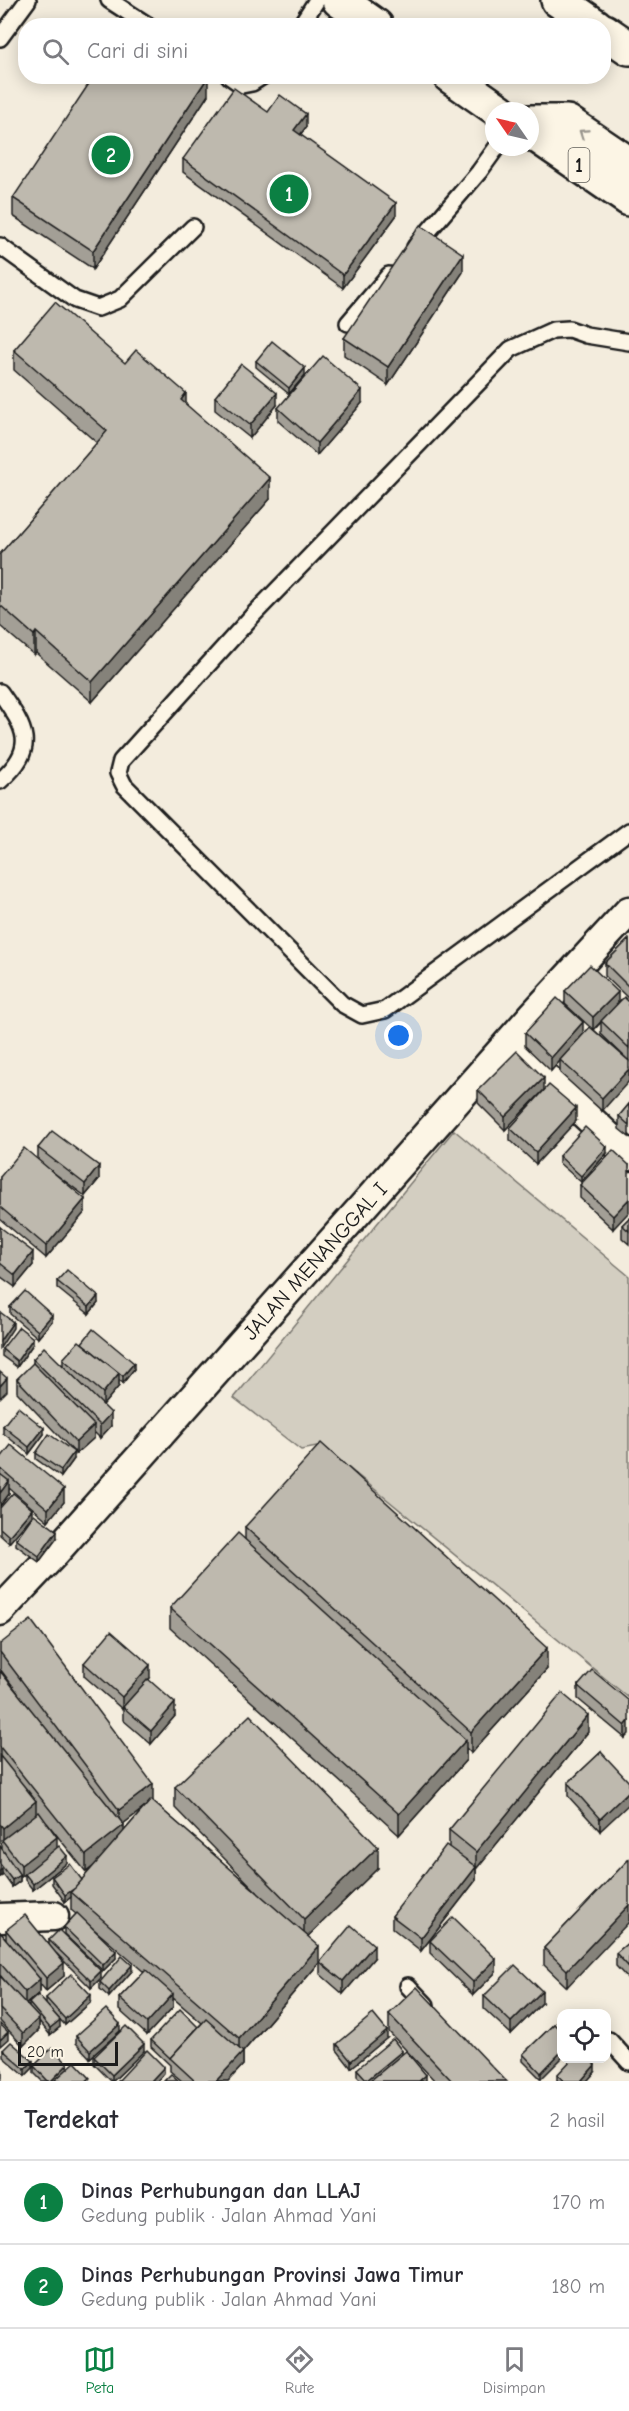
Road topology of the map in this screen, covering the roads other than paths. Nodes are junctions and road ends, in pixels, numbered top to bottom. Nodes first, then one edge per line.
1 (28, 0) edge
2 (109, 0) edge
3 (317, 0) edge
4 (339, 0) edge
5 (558, 0) edge
6 (137, 18) edge
7 (305, 18) edge
8 (365, 18) edge
9 (584, 18) edge
10 (611, 36) edge
11 (0, 38) edge
12 (629, 48) edge
13 (461, 84) edge
14 (487, 102) edge
15 (539, 122) edge
16 (539, 137) edge
17 (491, 156) edge
18 (629, 164) edge
19 (629, 199) edge
20 (193, 227) dead end
21 (0, 246) edge
22 (348, 323) dead end
23 (629, 342) edge
24 (0, 692) edge
25 (0, 781) edge
26 (629, 831) edge
27 (629, 911) edge
28 (509, 1043) junction
29 (629, 1156) edge
30 (0, 1611) edge
31 (54, 1916) dead end
32 (0, 1918) edge
33 (408, 1986) dead end
34 (433, 2012) edge
35 (611, 2042) edge
36 (629, 2062) edge

1 - 11 lane
2 - 6 lane
3 - 7 lane
4 - 8 highway
5 - 9 highway
10 - 12 highway
13 - 14 highway
18 -> 15 highway
16 - 19 highway, 1
17 - 22 lane
20 - 21 lane
23 - 26 lane
24 - 25 lane
27 - 28 street, JALAN MENANGGAL I
28 - 29 street
28 - 30 street, JALAN MENANGGAL I
31 - 32 street
33 - 34 lane
35 - 36 lane

